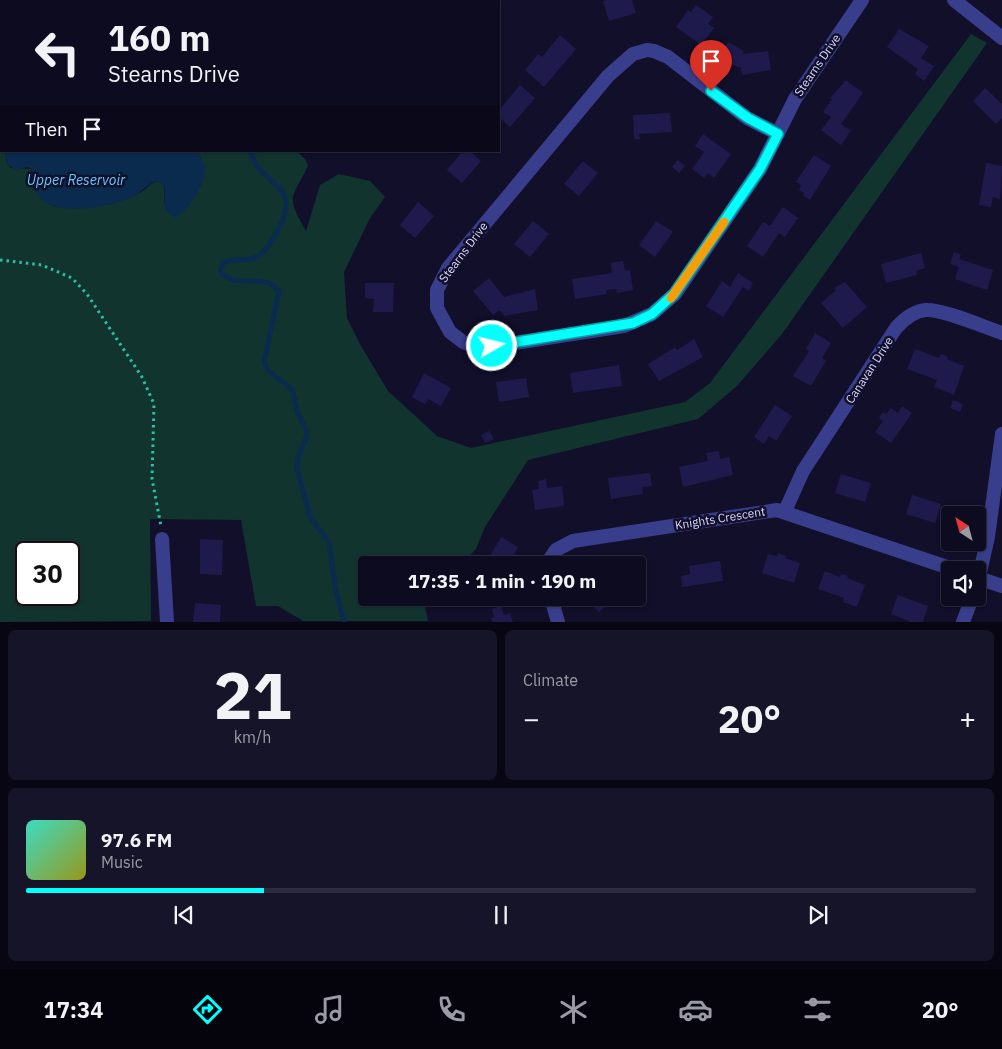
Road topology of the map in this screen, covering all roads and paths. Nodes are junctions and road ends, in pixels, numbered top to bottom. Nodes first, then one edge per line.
1 (862, 0) edge
2 (954, 0) edge
3 (1002, 38) edge
4 (778, 134) junction
5 (0, 260) edge
6 (1002, 333) edge
7 (1002, 434) edge
8 (785, 511) junction
9 (162, 539) joint
10 (552, 556) edge
11 (982, 561) edge
12 (941, 565) edge
13 (986, 581) edge
14 (1002, 586) edge
15 (553, 606) edge
16 (969, 606) edge
17 (167, 622) edge
18 (558, 622) edge
19 (963, 622) edge

1 - 4 street, Stearns Drive
2 - 3 street
4 - 4 street, Stearns Drive
5 - 9 path
6 - 8 street, Canavan Drive
7 - 11 street
8 - 10 street, Knights Crescent
8 - 12 street, Knights Crescent
9 - 17 street
13 - 14 street
15 - 18 street
16 - 19 street

